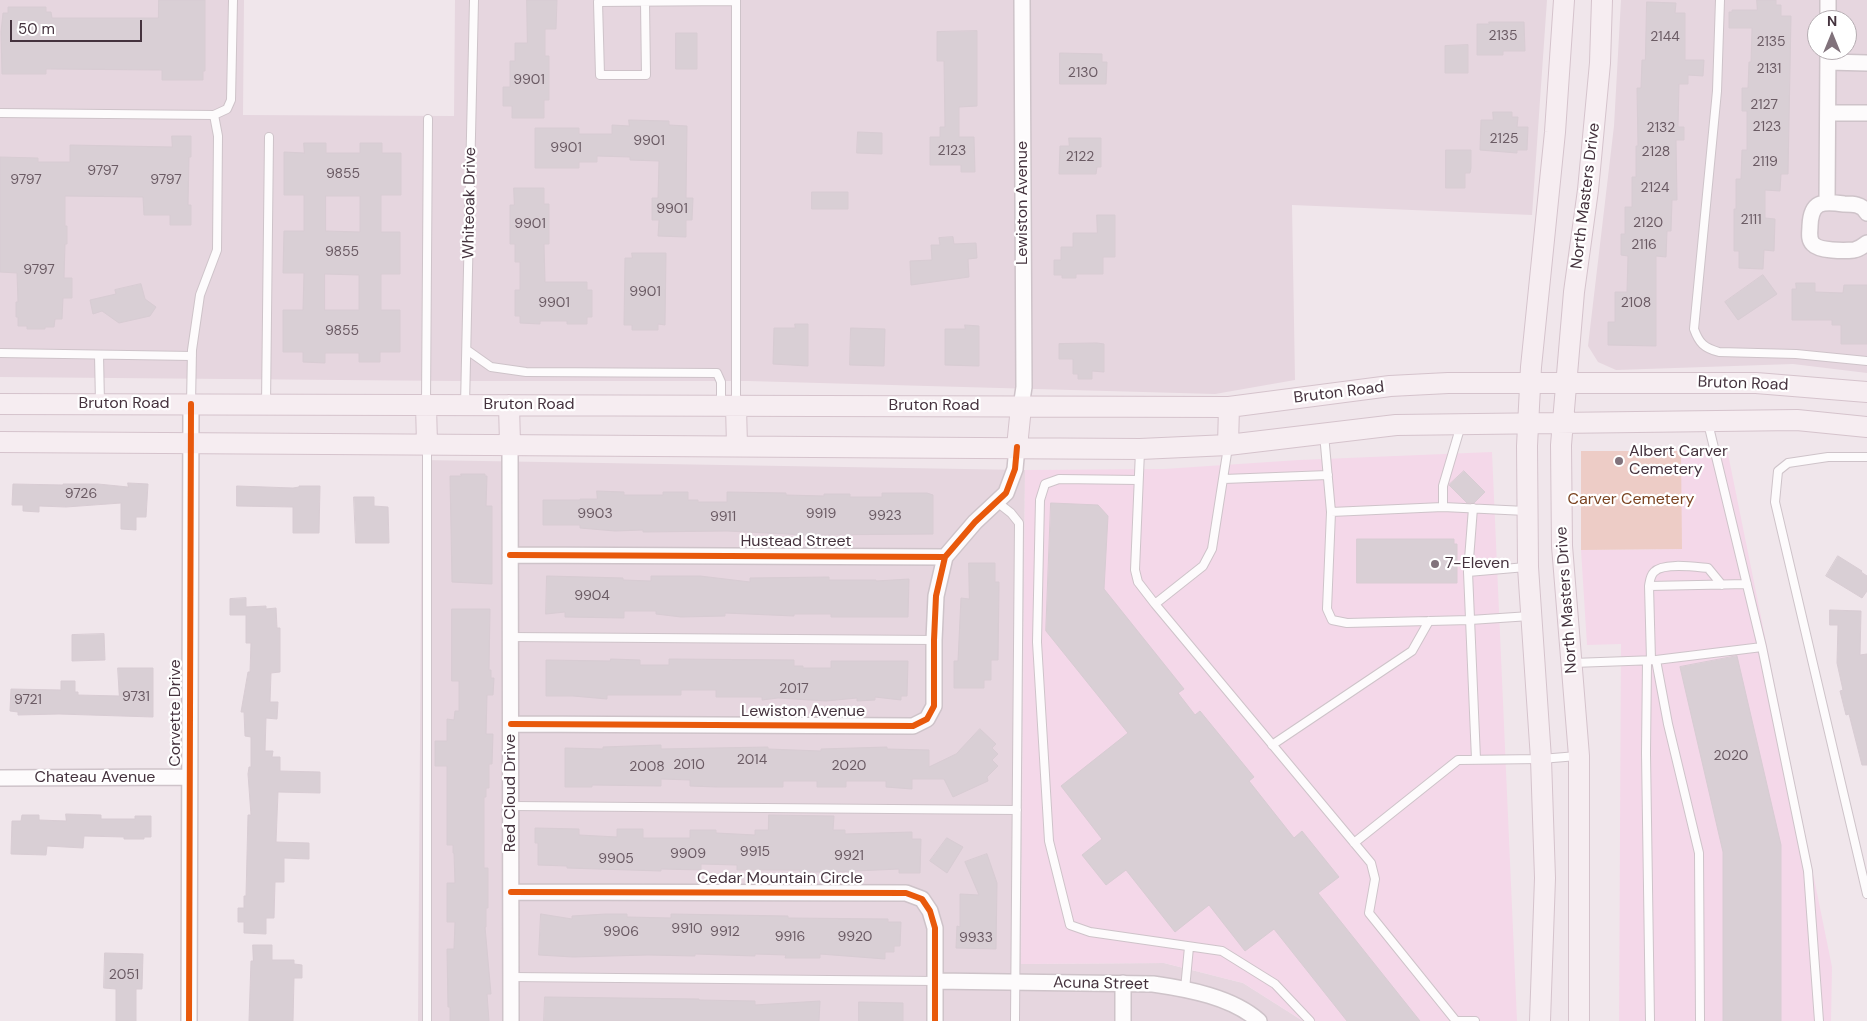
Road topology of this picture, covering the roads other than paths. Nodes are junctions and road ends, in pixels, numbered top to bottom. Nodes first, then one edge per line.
1 (233, 0) edge
2 (474, 0) edge
3 (1022, 0) edge
4 (1564, 0) edge
5 (1602, 0) edge
6 (1720, 0) edge
7 (736, 1) edge
8 (645, 2) junction
9 (1828, 60) edge
10 (1850, 60) edge
11 (1867, 63) edge
12 (0, 113) edge
13 (1828, 113) junction
14 (1867, 113) edge
15 (214, 115) junction
16 (428, 120) dead end
17 (269, 136) dead end
18 (1827, 202) junction
19 (1867, 213) edge
20 (1867, 243) edge
21 (467, 350) junction
22 (0, 354) edge
23 (99, 355) junction
24 (192, 356) junction
25 (1867, 361) edge
26 (1530, 382) junction
27 (1566, 382) junction
28 (1867, 392) edge
29 (0, 404) edge
30 (100, 404) junction
31 (190, 404) junction
32 (266, 405) junction
33 (426, 405) junction
34 (466, 405) junction
35 (509, 405) junction
36 (728, 406) junction
37 (1021, 406) junction
38 (1228, 407) junction
39 (1708, 421) junction
40 (1461, 424) junction
41 (1528, 424) junction
42 (1563, 424) junction
43 (1867, 427) edge
44 (1324, 433) junction
45 (0, 442) edge
46 (190, 443) junction
47 (427, 444) junction
48 (510, 444) junction
49 (1228, 445) junction
50 (737, 446) junction
51 (1017, 447) junction
52 (1140, 449) junction
53 (1867, 457) edge
54 (1328, 475) junction
55 (1224, 479) junction
56 (1138, 480) junction
57 (997, 502) junction
58 (1443, 508) junction
59 (1473, 508) junction
60 (1526, 511) junction
61 (1331, 512) junction
62 (510, 555) junction
63 (945, 557) junction
64 (1528, 567) junction
65 (1468, 572) junction
66 (1747, 584) junction
67 (1722, 585) junction
68 (1649, 586) junction
69 (1155, 604) junction
70 (1532, 616) junction
71 (1470, 620) junction
72 (1429, 621) junction
73 (510, 637) junction
74 (934, 640) junction
75 (1762, 647) junction
76 (1651, 660) junction
77 (1571, 663) junction
78 (511, 724) junction
79 (1272, 745) junction
80 (1579, 756) junction
81 (1476, 759) junction
82 (1541, 759) junction
83 (189, 777) junction
84 (0, 778) edge
85 (512, 806) junction
86 (1017, 810) junction
87 (1354, 843) junction
88 (511, 892) junction
89 (1867, 894) edge
90 (1189, 947) junction
91 (512, 977) junction
92 (935, 981) junction
93 (1016, 983) junction
94 (1122, 983) junction
95 (1185, 989) junction
96 (189, 1021) edge
97 (427, 1021) edge
98 (511, 1021) edge
99 (935, 1021) edge
100 (1015, 1021) edge
101 (1123, 1021) edge
102 (1260, 1021) edge
103 (1310, 1021) edge
104 (1456, 1021) edge
105 (1475, 1021) edge
106 (1540, 1021) edge
107 (1579, 1021) edge
108 (1650, 1021) edge
109 (1700, 1021) edge
110 (1819, 1021) edge

1 - 15 lane
2 - 21 lane, Whiteoak Drive
3 - 37 street, Lewiston Avenue
4 - 26 main road
5 - 27 main road, North Masters Drive
6 - 25 lane
7 - 8 lane
7 - 36 lane
8 - 8 lane
9 - 13 street
10 - 11 street
12 - 15 lane
13 - 14 street
13 - 18 street
15 - 24 lane
16 - 33 lane
17 - 32 lane
18 - 19 street
18 - 20 street
21 - 34 lane, Whiteoak Drive
21 - 36 lane
22 - 23 lane
23 - 24 lane
23 - 30 lane
24 - 31 lane
26 - 27 main road, Bruton Road
26 - 38 main road, Bruton Road
26 - 41 main road
27 - 28 main road, Bruton Road
27 - 42 main road, North Masters Drive
29 - 30 main road, Bruton Road
30 - 31 main road, Bruton Road
31 - 32 main road, Bruton Road
31 - 46 street, Corvette Drive
32 - 33 main road, Bruton Road
33 - 34 main road, Bruton Road
33 - 47 main road
34 - 35 main road, Bruton Road
35 - 36 main road, Bruton Road
35 - 48 main road
36 - 37 main road, Bruton Road
36 - 50 main road
37 - 38 main road, Bruton Road
37 - 51 main road
38 - 49 main road
39 - 42 main road
39 - 43 main road
39 - 66 lane
40 - 41 main road
40 - 44 main road
40 - 58 lane
41 - 42 main road
41 - 60 main road
42 - 77 main road, North Masters Drive
44 - 49 main road
44 - 54 lane
45 - 46 main road
46 - 47 main road
46 - 83 street, Corvette Drive
47 - 48 main road
47 - 97 lane
48 - 50 main road
48 - 62 street, Red Cloud Drive
49 - 52 main road
49 - 55 lane
50 - 51 main road
51 - 52 main road
51 - 57 street
52 - 56 lane
53 - 89 lane
54 - 55 lane
54 - 61 lane
55 - 69 lane
56 - 69 lane
56 - 90 lane
57 - 63 street
57 - 86 lane
58 - 59 lane
58 - 61 lane
59 - 60 lane
59 - 65 lane
60 - 64 main road
61 - 72 lane
62 - 63 street, Hustead Street
62 - 73 street, Red Cloud Drive
63 - 74 street, Lewiston Avenue
64 - 65 lane
64 - 70 main road
65 - 71 lane
66 - 67 lane
66 - 75 lane
67 - 68 lane
67 - 68 lane
68 - 76 lane
69 - 79 lane
70 - 71 lane
70 - 82 main road
71 - 72 lane
71 - 81 lane
72 - 79 lane
73 - 74 lane
73 - 78 street, Red Cloud Drive
74 - 78 street, Lewiston Avenue
75 - 76 lane
75 - 110 lane
76 - 77 lane
76 - 108 lane
76 - 109 lane
77 - 80 main road, North Masters Drive
78 - 85 street, Red Cloud Drive
79 - 87 lane
80 - 82 lane
80 - 107 main road, North Masters Drive
81 - 82 lane
81 - 87 lane
82 - 106 main road
83 - 84 street, Chateau Avenue
83 - 96 street, Corvette Drive
85 - 86 lane
85 - 88 street, Red Cloud Drive
86 - 93 lane
87 - 104 lane
88 - 91 street, Red Cloud Drive
88 - 92 street, Cedar Mountain Circle
90 - 95 lane
90 - 103 lane
91 - 92 lane
91 - 98 street, Red Cloud Drive
92 - 93 street, Acuna Street
92 - 99 street, Cedar Mountain Circle
93 - 94 street, Acuna Street
93 - 100 lane
94 - 95 street, Acuna Street
94 - 101 street
95 - 102 street, Acuna Street
104 - 105 lane

